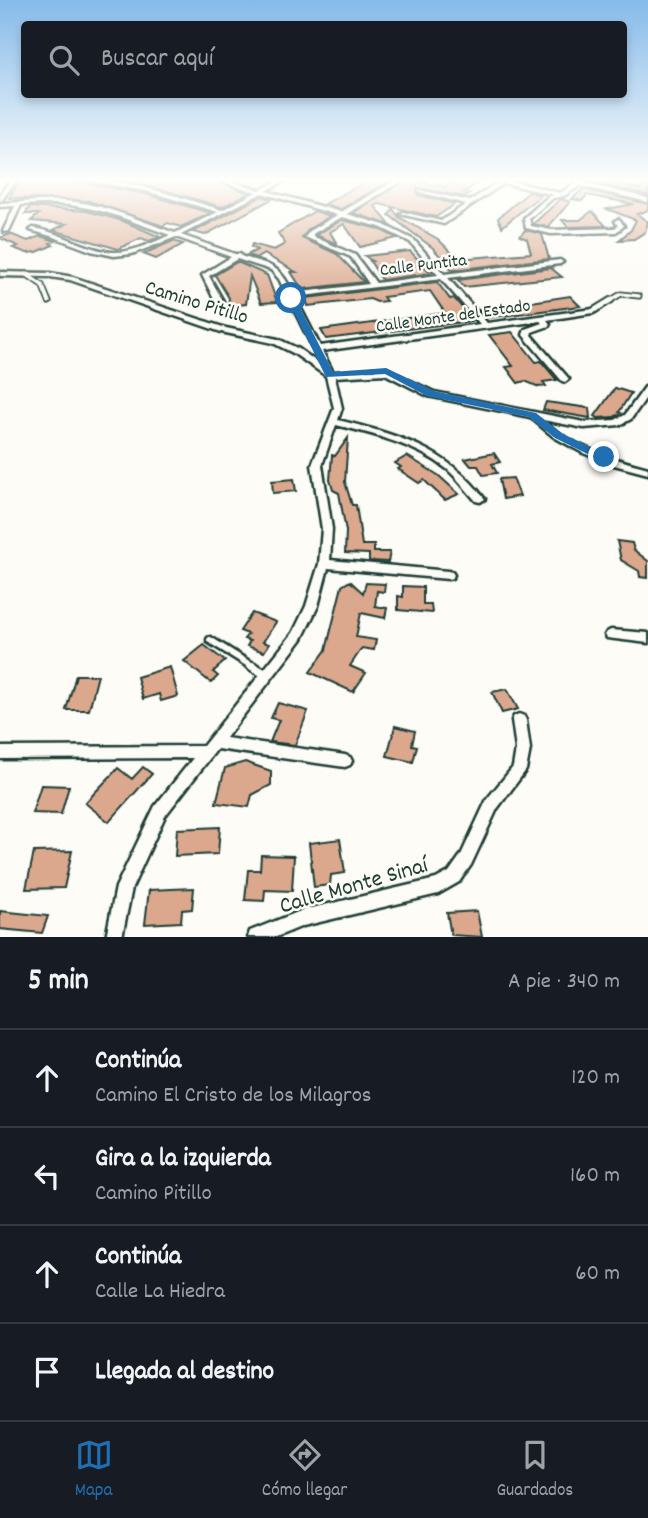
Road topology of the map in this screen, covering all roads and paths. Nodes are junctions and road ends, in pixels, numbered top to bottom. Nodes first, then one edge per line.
1 (10, 223) edge
2 (139, 223) edge
3 (198, 223) edge
4 (328, 223) edge
5 (371, 223) edge
6 (527, 223) edge
7 (619, 223) edge
8 (33, 230) dead end
9 (6, 231) dead end
10 (175, 234) junction
11 (238, 255) junction
12 (560, 262) dead end
13 (0, 274) edge
14 (26, 274) junction
15 (445, 277) junction
16 (374, 286) junction
17 (290, 296) junction
18 (639, 296) dead end
19 (219, 301) dead end
20 (49, 302) dead end
21 (593, 311) joint
22 (543, 318) junction
23 (485, 326) junction
24 (317, 349) junction
25 (330, 375) junction
26 (565, 379) dead end
27 (648, 389) edge
28 (532, 415) junction
29 (333, 421) junction
30 (648, 471) edge
31 (480, 499) dead end
32 (324, 564) junction
33 (448, 575) dead end
34 (611, 635) dead end
35 (648, 638) edge
36 (211, 640) dead end
37 (267, 675) junction
38 (519, 720) dead end
39 (211, 747) junction
40 (0, 753) edge
41 (345, 761) dead end
42 (114, 937) edge
43 (256, 937) edge

1 - 9 street
2 - 10 street
3 - 10 street
4 - 16 street
5 - 15 street
6 - 7 street
8 - 10 street
10 - 11 street
11 - 17 street
11 - 19 street
12 - 15 street, Calle Puntita
13 - 14 street, Camino Pitillo
14 - 20 lane
14 - 25 street, Camino Pitillo
15 - 16 street, Calle Puntita
15 - 23 street
16 - 17 street, Calle Puntita
17 - 24 street
18 - 21 lane
21 - 22 street, Calle Monte del Estado
22 - 23 street, Calle Monte del Estado
22 - 26 street
23 - 24 street, Calle Monte del Estado
24 - 25 street
25 - 28 street
25 - 29 street
27 - 28 street
28 - 30 street
29 - 31 street
29 - 32 street
32 - 33 street
32 - 37 street
34 - 35 street
36 - 37 lane
37 - 39 street
38 - 43 street, Calle Monte Sinaí
39 - 40 street
39 - 41 street
39 - 42 street

